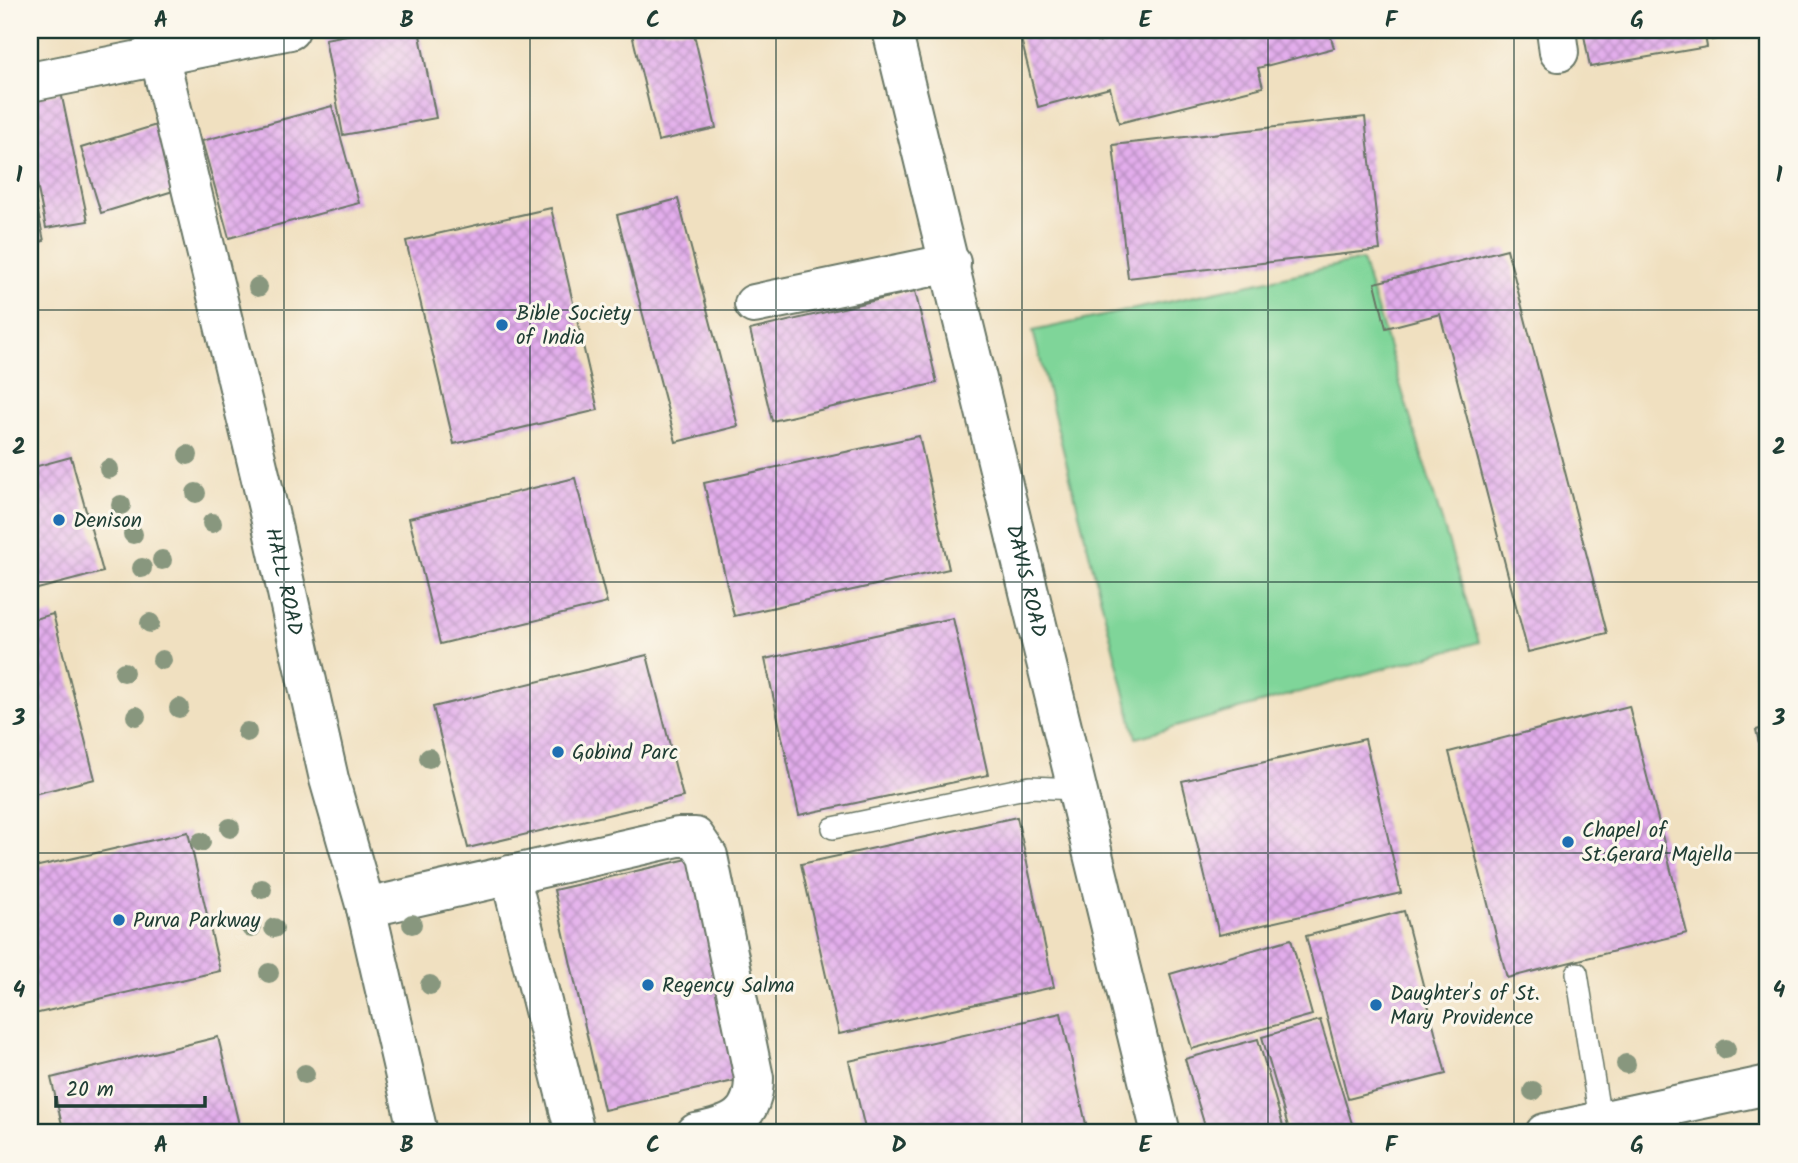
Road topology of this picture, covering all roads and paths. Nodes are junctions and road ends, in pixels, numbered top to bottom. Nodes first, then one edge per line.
1 (289, 30) edge
2 (892, 30) edge
3 (156, 42) edge
4 (30, 82) edge
5 (951, 263) junction
6 (754, 304) dead end
7 (1075, 789) junction
8 (833, 828) dead end
9 (510, 875) junction
10 (366, 908) junction
11 (1577, 974) dead end
12 (1768, 1085) edge
13 (1600, 1120) junction
14 (418, 1133) edge
15 (575, 1133) edge
16 (696, 1133) edge
17 (1161, 1133) edge
18 (1545, 1133) edge

1 - 3 street
2 - 5 street, DAVIS ROAD
3 - 4 street
3 - 10 street, HALL ROAD
5 - 6 street
5 - 7 street, DAVIS ROAD
7 - 8 lane
7 - 17 street, DAVIS ROAD
9 - 10 street
9 - 15 street
9 - 16 street
10 - 14 street, HALL ROAD
11 - 13 lane
12 - 13 street
13 - 18 street

